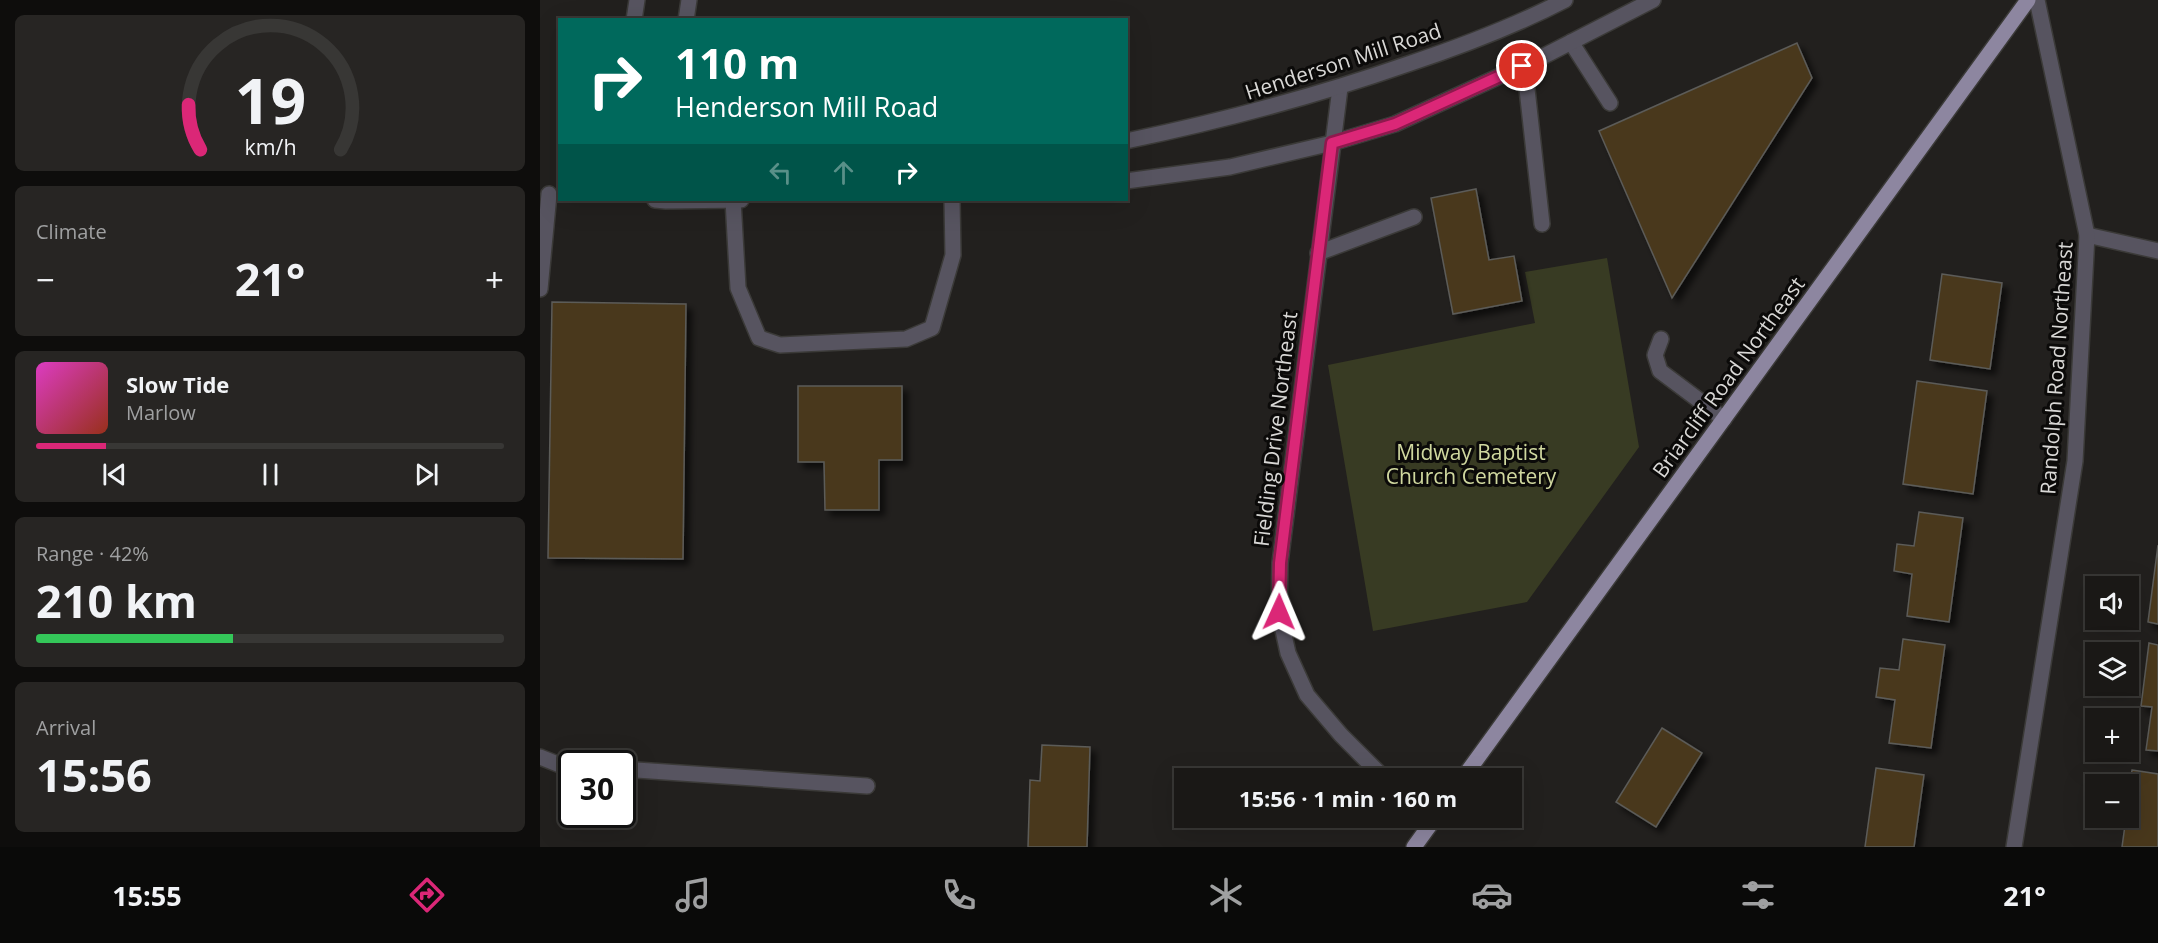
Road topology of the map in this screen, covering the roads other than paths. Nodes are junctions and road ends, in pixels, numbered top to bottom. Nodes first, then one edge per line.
1 (637, 0) edge
2 (689, 0) edge
3 (1565, 0) edge
4 (1653, 0) edge
5 (2028, 0) edge
6 (2037, 0) edge
7 (634, 18) edge
8 (686, 18) edge
9 (1571, 42) junction
10 (1522, 66) junction
11 (1340, 88) junction
12 (1610, 103) dead end
13 (1128, 141) edge
14 (1332, 143) junction
15 (1128, 181) edge
16 (549, 194) edge
17 (733, 201) edge
18 (952, 201) edge
19 (1414, 217) dead end
20 (1542, 224) dead end
21 (2087, 235) junction
22 (2158, 251) edge
23 (1318, 253) junction
24 (540, 289) edge
25 (1661, 339) dead end
26 (1724, 419) junction
27 (540, 757) edge
28 (558, 764) edge
29 (1374, 768) edge
30 (1470, 768) edge
31 (636, 770) edge
32 (867, 786) dead end
33 (1428, 828) edge
34 (1414, 847) edge
35 (2014, 847) edge

1 - 7 street
2 - 8 street
3 - 11 street, Henderson Mill Road
4 - 9 street
5 - 26 main road, Briarcliff Road Northeast
6 - 21 street, Randolph Road Northeast
9 - 10 street
9 - 12 street
10 - 14 street
10 - 20 street
11 - 13 street, Henderson Mill Road
11 - 14 street, Fielding Drive Northeast
14 - 15 street
14 - 23 street, Fielding Drive Northeast
16 - 24 street
17 - 18 street
19 - 23 street
21 - 22 street
21 - 35 street, Randolph Road Northeast
23 - 29 street, Fielding Drive Northeast
25 - 26 street
26 - 30 main road, Briarcliff Road Northeast
27 - 28 street
31 - 32 street
33 - 34 main road

